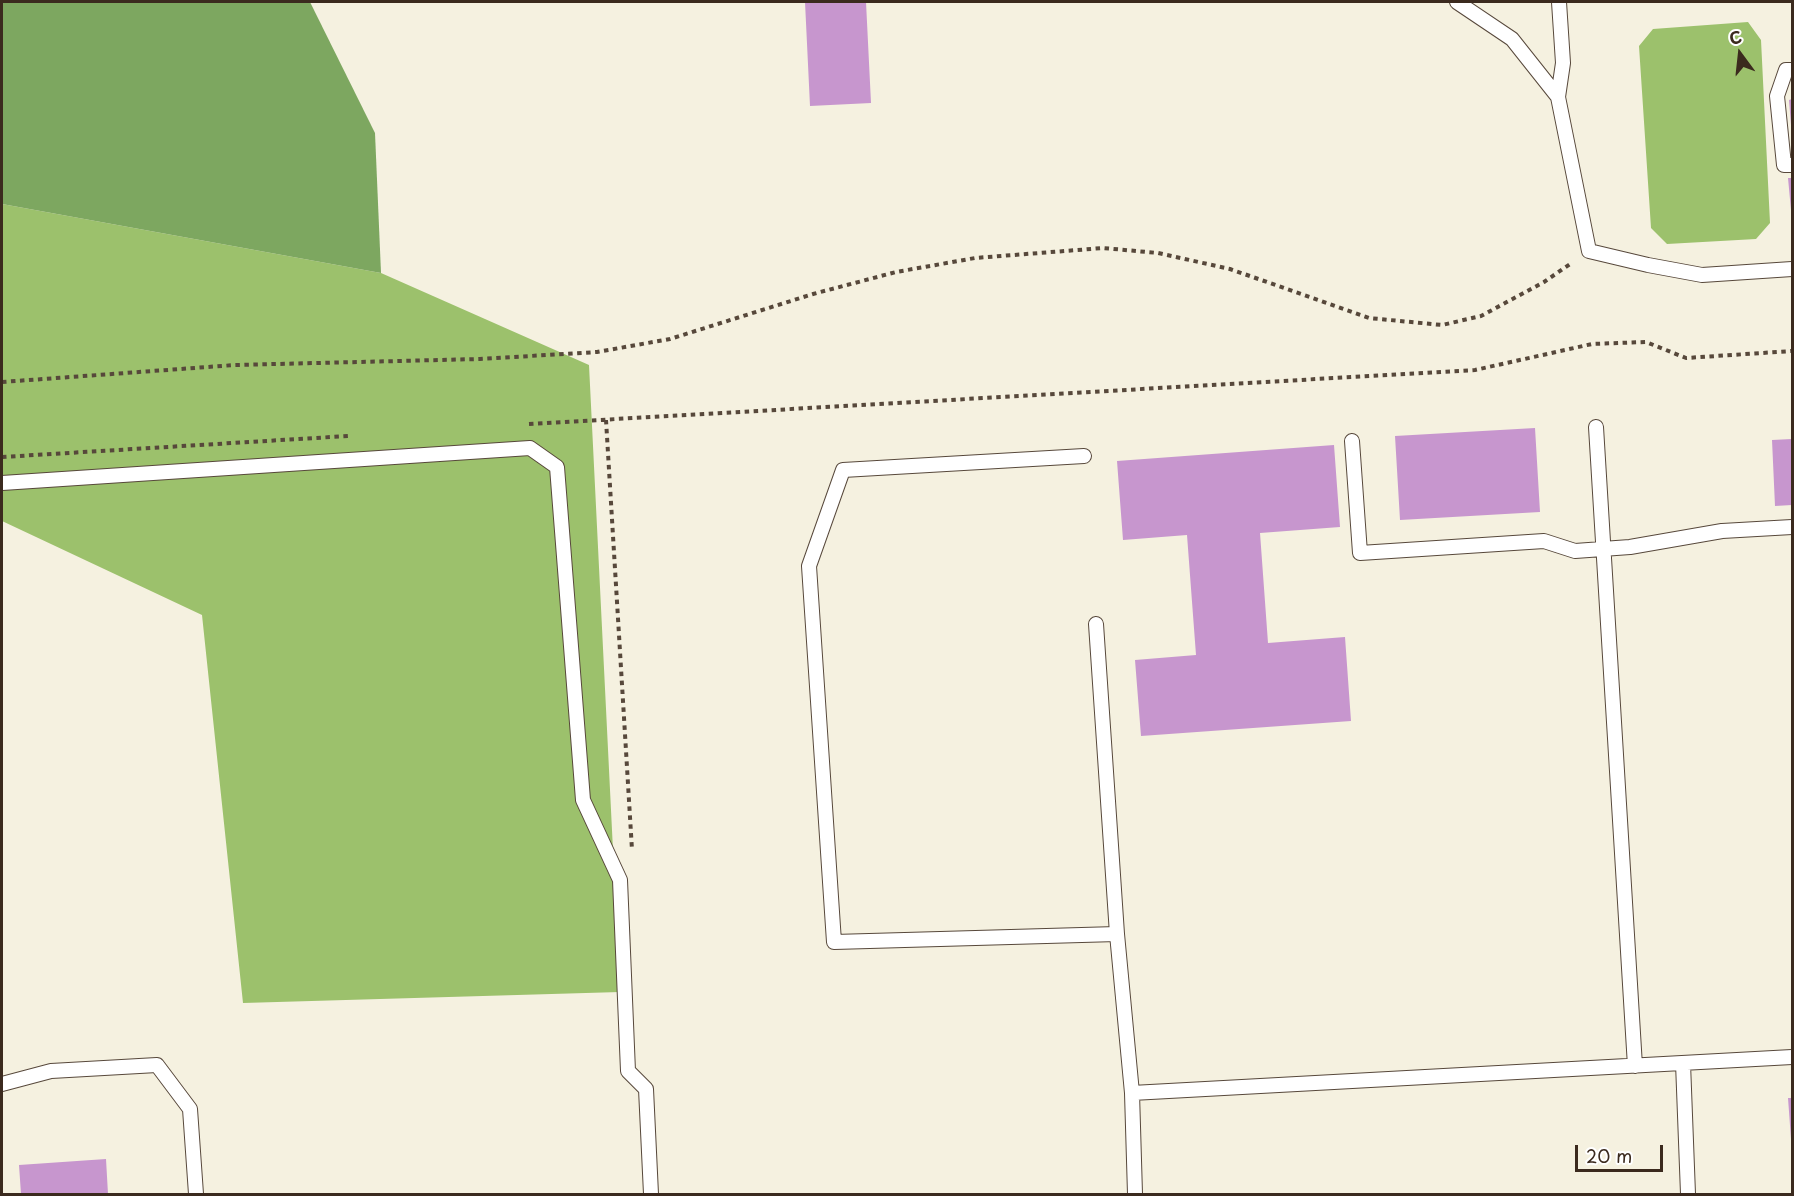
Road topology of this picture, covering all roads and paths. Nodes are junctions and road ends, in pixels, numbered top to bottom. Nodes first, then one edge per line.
1 (1457, 2) edge
2 (1559, 2) edge
3 (1792, 70) edge
4 (1558, 97) junction
5 (1792, 165) edge
6 (1589, 251) junction
7 (1792, 269) edge
8 (1792, 351) edge
9 (2, 382) edge
10 (606, 420) junction
11 (523, 425) dead end
12 (1596, 427) dead end
13 (357, 435) dead end
14 (1352, 441) dead end
15 (1084, 456) dead end
16 (2, 457) edge
17 (2, 483) edge
18 (1792, 527) edge
19 (1603, 550) junction
20 (1096, 624) dead end
21 (632, 862) dead end
22 (1117, 934) junction
23 (1792, 1057) edge
24 (1683, 1064) junction
25 (1635, 1066) junction
26 (2, 1084) edge
27 (1132, 1093) junction
28 (196, 1194) edge
29 (651, 1194) edge
30 (1135, 1194) edge
31 (1688, 1194) edge

1 - 4 lane
2 - 4 lane
3 - 5 lane
4 - 6 lane
6 - 7 lane
6 - 9 path
8 - 10 path
10 - 11 path
10 - 21 path
12 - 19 lane
13 - 16 path
14 - 19 lane
15 - 22 lane
17 - 29 lane
18 - 19 lane
19 - 25 lane
20 - 22 lane
22 - 27 lane
23 - 24 lane
24 - 25 lane
24 - 31 lane
25 - 27 lane
26 - 28 lane
27 - 30 lane

